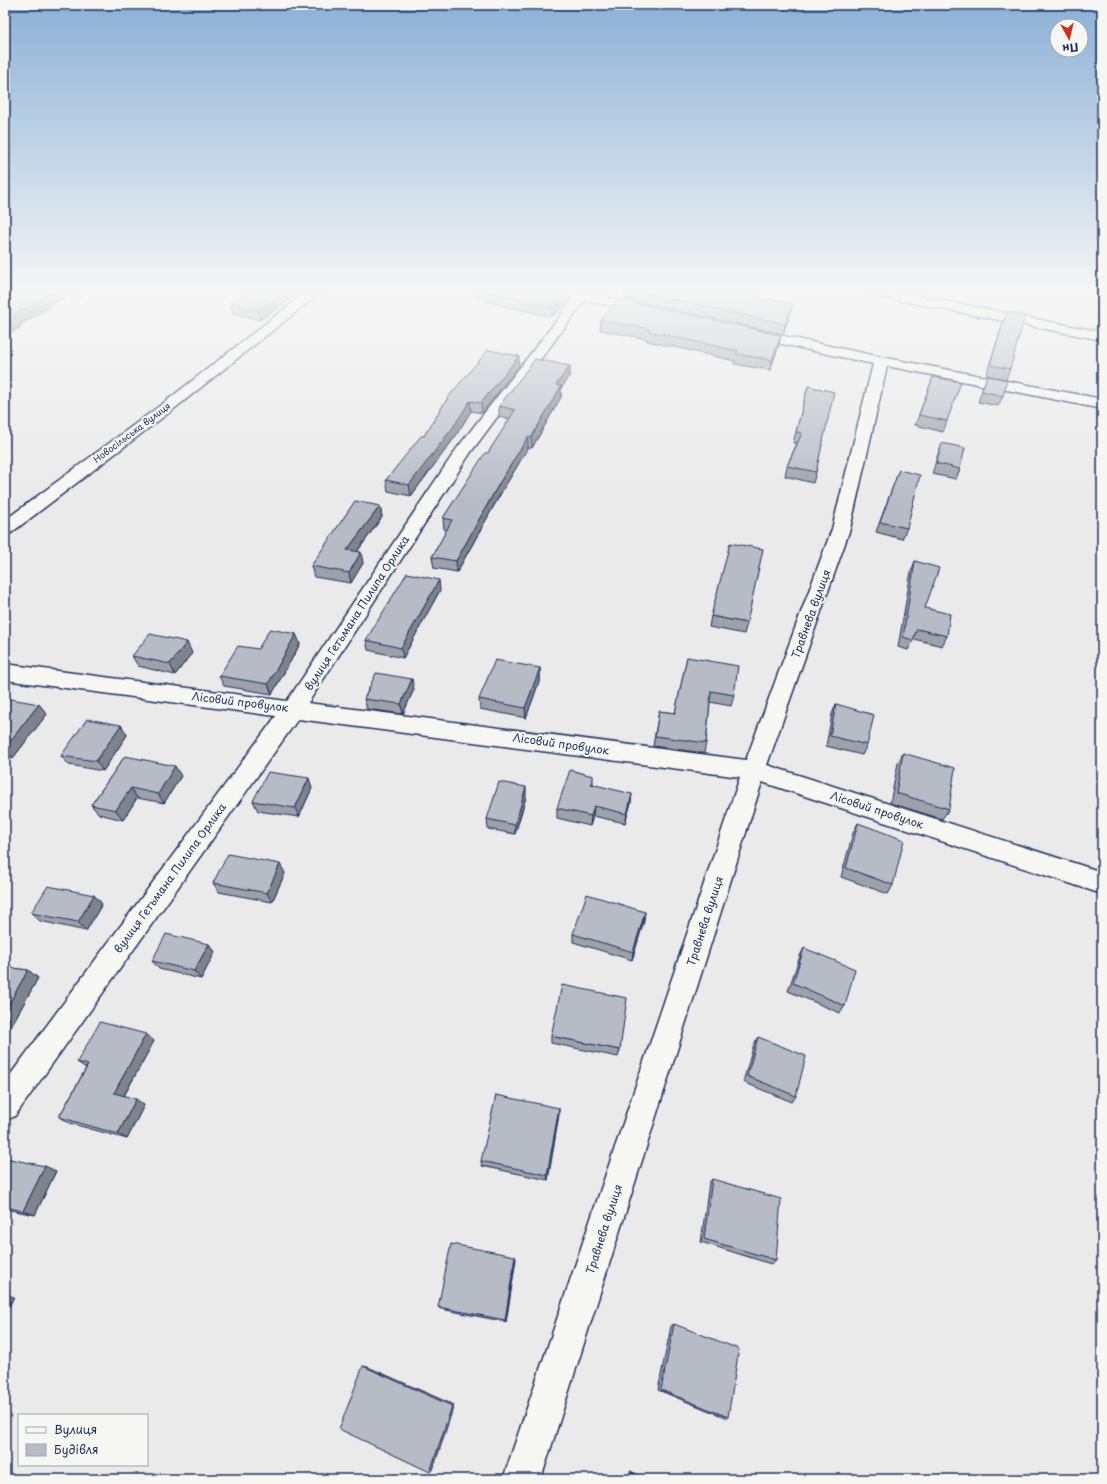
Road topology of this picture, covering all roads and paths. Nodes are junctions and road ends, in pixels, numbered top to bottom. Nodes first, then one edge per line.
1 (226, 361) edge
2 (526, 361) edge
3 (881, 361) edge
4 (882, 361) edge
5 (1102, 404) edge
6 (5, 529) edge
7 (5, 672) edge
8 (294, 709) junction
9 (754, 770) junction
10 (1102, 883) edge
11 (5, 1106) edge
12 (522, 1479) edge

1 - 6 street, Новосільська вулиця
2 - 8 street, вулиця Гетьмана Пилипа Орлика
3 - 9 street, Травнева вулиця
4 - 5 street
7 - 8 street, Лісовий провулок
8 - 9 street, Лісовий провулок
8 - 11 street, вулиця Гетьмана Пилипа Орлика
9 - 10 street, Лісовий провулок
9 - 12 street, Травнева вулиця

